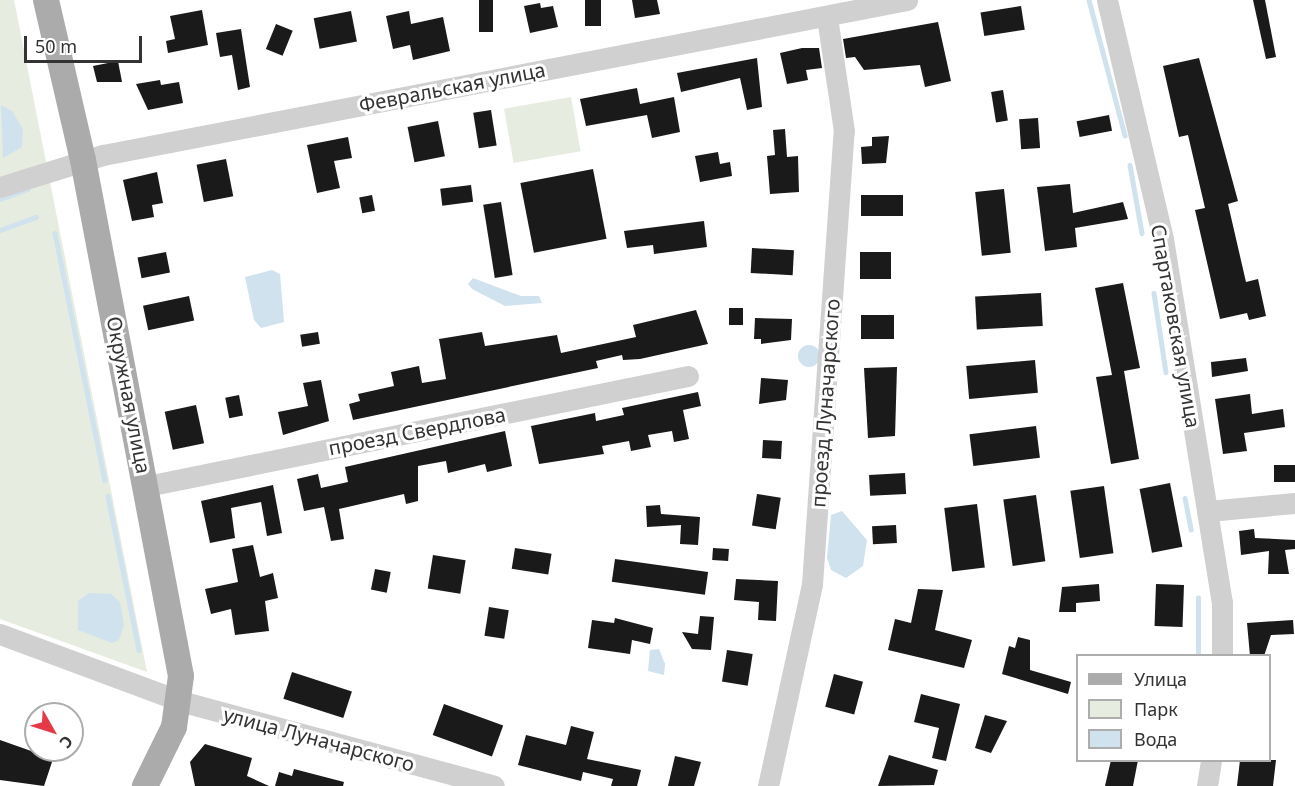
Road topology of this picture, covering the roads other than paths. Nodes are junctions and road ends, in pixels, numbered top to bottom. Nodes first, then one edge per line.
1 (46, 0) edge
2 (907, 0) edge
3 (1107, 0) edge
4 (827, 17) junction
5 (83, 160) junction
6 (0, 187) edge
7 (688, 376) dead end
8 (147, 486) junction
9 (1295, 503) edge
10 (1208, 511) junction
11 (0, 634) edge
12 (1222, 654) edge
13 (180, 701) junction
14 (1211, 762) edge
15 (145, 786) edge
16 (494, 786) edge
17 (768, 786) edge
18 (1207, 786) edge

1 - 5 main road, Окружная улица
2 - 4 street, Февральская улица
3 - 10 street, Спартаковская улица
4 - 5 street, Февральская улица
4 - 17 street, проезд Луначарского
5 - 6 street, Февральская улица
5 - 8 main road, Окружная улица
7 - 8 street, проезд Свердлова
8 - 13 main road, Окружная улица
9 - 10 street
10 - 12 street, Спартаковская улица
11 - 13 street, улица Луначарского
13 - 15 main road, Окружная улица
13 - 16 street, улица Луначарского
14 - 18 street

